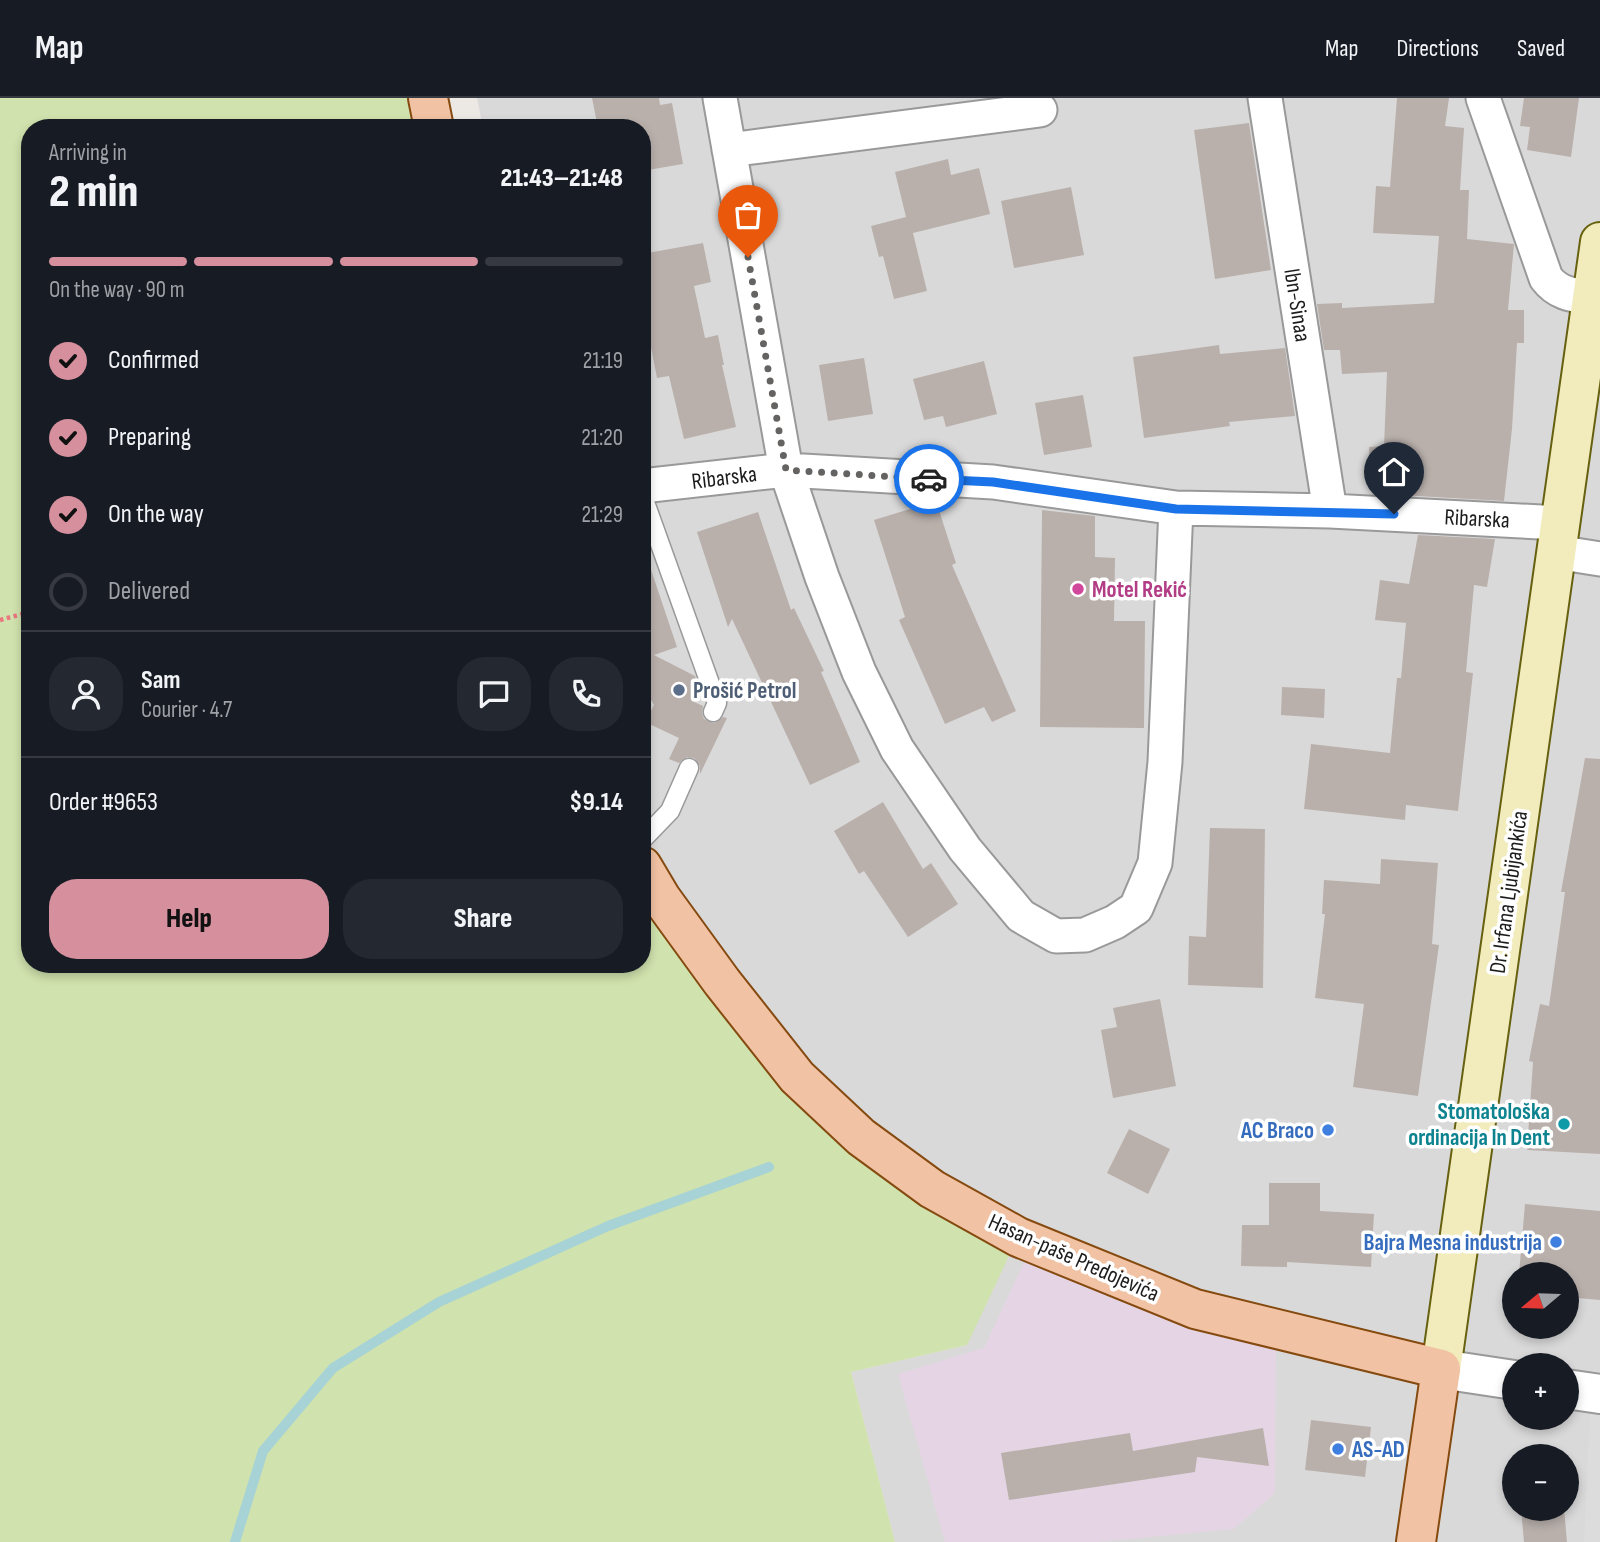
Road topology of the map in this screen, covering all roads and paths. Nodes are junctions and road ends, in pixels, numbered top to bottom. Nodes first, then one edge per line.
1 (428, 98) edge
2 (720, 98) edge
3 (1265, 98) edge
4 (1483, 98) edge
5 (1040, 110) dead end
6 (432, 119) edge
7 (729, 150) junction
8 (1600, 242) edge
9 (1592, 298) junction
10 (786, 470) junction
11 (651, 485) edge
12 (1176, 509) junction
13 (1330, 511) junction
14 (651, 519) edge
15 (1558, 537) junction
16 (1600, 559) edge
17 (21, 614) edge
18 (0, 620) edge
19 (713, 712) dead end
20 (689, 768) dead end
21 (651, 831) edge
22 (651, 881) edge
23 (1441, 1369) junction
24 (1502, 1378) edge
25 (1579, 1391) edge
26 (1600, 1394) edge
27 (1416, 1542) edge

1 - 6 main road
2 - 7 street
3 - 13 street, Ibn-Sinaa
4 - 9 street
5 - 7 street
7 - 10 street
8 - 9 main road, Dr. Irfana Ljubijankića
9 - 15 main road, Dr. Irfana Ljubijankića
10 - 11 street, Ribarska
10 - 12 street, Ribarska
10 - 12 street
12 - 13 street, Ribarska
13 - 15 street, Ribarska
14 - 19 lane
15 - 16 street, Ribarska
15 - 23 main road, Dr. Irfana Ljubijankića
17 - 18 path
20 - 21 lane
22 - 23 main road, Hasan-paše Predojevića
23 - 24 street
23 - 27 main road, Dr. Irfana Ljubijankića
25 - 26 street

